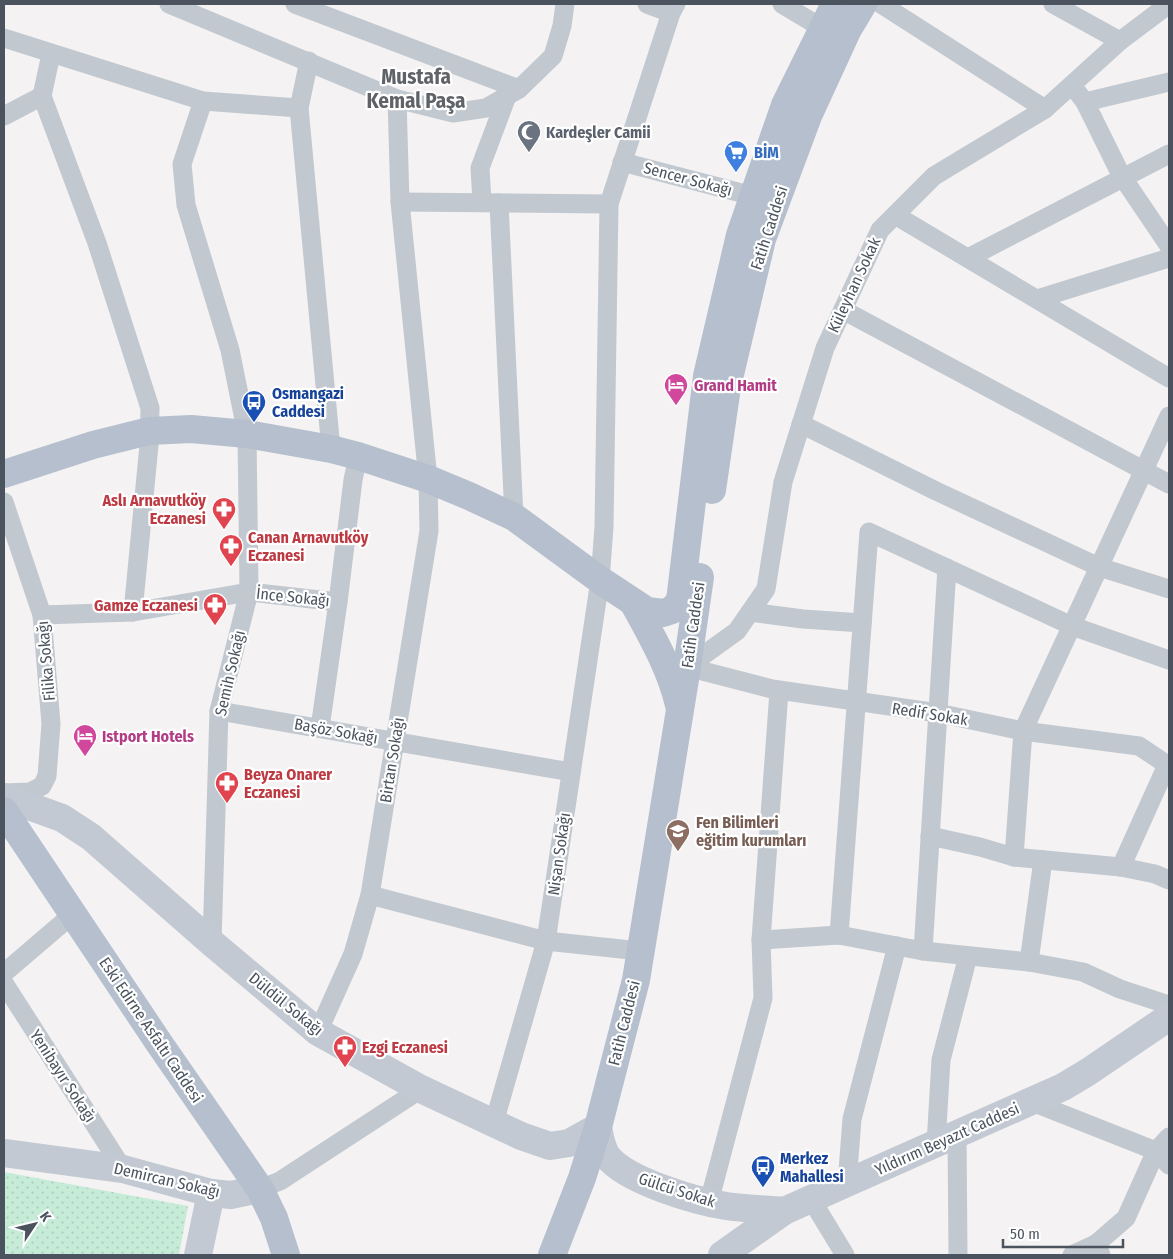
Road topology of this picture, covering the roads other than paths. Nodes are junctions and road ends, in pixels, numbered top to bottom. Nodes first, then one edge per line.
1 (295, 4) edge
2 (565, 4) edge
3 (647, 4) edge
4 (782, 4) edge
5 (834, 4) edge
6 (863, 4) edge
7 (882, 4) edge
8 (1169, 4) edge
9 (177, 5) edge
10 (1058, 5) edge
11 (674, 8) edge
12 (822, 28) junction
13 (4, 38) edge
14 (1120, 41) junction
15 (51, 54) junction
16 (309, 61) junction
17 (1169, 82) edge
18 (1072, 85) junction
19 (513, 92) junction
20 (42, 96) junction
21 (397, 99) junction
22 (203, 101) junction
23 (1085, 102) junction
24 (299, 108) junction
25 (1045, 109) junction
26 (4, 116) edge
27 (1169, 154) edge
28 (622, 162) junction
29 (1123, 178) junction
30 (753, 196) junction
31 (400, 202) junction
32 (491, 202) junction
33 (609, 204) junction
34 (895, 215) junction
35 (1169, 246) edge
36 (968, 258) junction
37 (1169, 258) edge
38 (1037, 299) junction
39 (843, 310) junction
40 (1166, 372) edge
41 (1169, 416) edge
42 (801, 424) junction
43 (149, 431) junction
44 (247, 434) junction
45 (331, 449) junction
46 (358, 456) junction
47 (1143, 471) junction
48 (4, 474) edge
49 (428, 479) junction
50 (1169, 484) edge
51 (4, 502) edge
52 (514, 517) junction
53 (1099, 567) junction
54 (947, 568) junction
55 (600, 580) junction
56 (1169, 588) edge
57 (249, 592) junction
58 (680, 601) junction
59 (338, 602) junction
60 (633, 602) junction
61 (134, 612) junction
62 (750, 612) junction
63 (42, 615) junction
64 (862, 623) junction
65 (1072, 626) junction
66 (1169, 660) edge
67 (688, 667) junction
68 (779, 691) junction
69 (856, 702) junction
70 (219, 711) junction
71 (680, 711) junction
72 (938, 713) junction
73 (320, 728) junction
74 (1023, 731) junction
75 (396, 741) junction
76 (1168, 766) edge
77 (571, 772) junction
78 (4, 793) edge
79 (4, 797) edge
80 (4, 811) edge
81 (930, 836) junction
82 (1014, 858) junction
83 (1043, 860) junction
84 (1121, 867) junction
85 (1169, 880) edge
86 (370, 895) junction
87 (72, 914) junction
88 (839, 935) junction
89 (761, 940) junction
90 (546, 941) junction
91 (212, 943) junction
92 (897, 946) junction
93 (923, 951) junction
94 (640, 952) junction
95 (968, 956) junction
96 (1029, 962) junction
97 (4, 973) edge
98 (4, 983) edge
99 (1169, 1005) edge
100 (1169, 1017) edge
101 (318, 1032) junction
102 (422, 1089) junction
103 (1032, 1102) junction
104 (494, 1123) junction
105 (598, 1127) junction
106 (946, 1139) junction
107 (1163, 1144) edge
108 (4, 1153) edge
109 (1169, 1165) edge
110 (123, 1168) junction
111 (847, 1184) junction
112 (260, 1189) junction
113 (211, 1193) junction
114 (810, 1200) junction
115 (717, 1204) junction
116 (784, 1211) junction
117 (1098, 1250) edge
118 (726, 1253) edge
119 (198, 1255) edge
120 (286, 1255) edge
121 (552, 1255) edge
122 (844, 1255) edge
123 (958, 1255) edge
124 (1072, 1255) edge

1 - 19 street
2 - 19 street
3 - 11 street
4 - 12 street
5 - 12 main road
6 - 67 main road, Fatih Caddesi
7 - 25 street
8 - 14 street, Küleyhan Sokak
9 - 16 street
10 - 14 street
11 - 28 street, Nişan Sokağı
12 - 30 main road
13 - 15 street
14 - 18 street, Küleyhan Sokak
15 - 20 street
15 - 22 street
16 - 21 street
16 - 24 street
17 - 23 street
18 - 23 street
18 - 25 street, Küleyhan Sokak
19 - 21 street
19 - 32 street
20 - 26 street
20 - 43 street
21 - 31 street, Birtan Sokağı
22 - 24 street
22 - 44 street, Semih Sokağı
23 - 29 street
24 - 45 street
25 - 34 street, Küleyhan Sokak
27 - 29 street
28 - 30 street, Sencer Sokağı
28 - 33 street, Nişan Sokağı
29 - 35 street
29 - 36 street
30 - 58 main road
31 - 32 street
31 - 49 street, Birtan Sokağı
32 - 33 street
32 - 52 street
33 - 55 street, Nişan Sokağı
34 - 36 street
34 - 39 street, Küleyhan Sokak
36 - 38 street
37 - 38 street
38 - 40 street
39 - 42 street, Küleyhan Sokak
39 - 47 street
41 - 47 street
42 - 53 street
42 - 62 street, Küleyhan Sokak
43 - 44 main road
43 - 48 main road
43 - 61 street
44 - 45 main road
44 - 57 street, Semih Sokağı
45 - 46 main road
46 - 49 main road
46 - 59 street, İnce Sokağı
47 - 50 street
47 - 53 street
49 - 52 main road
49 - 75 street, Birtan Sokağı
51 - 63 street, Filika Sokağı
52 - 55 main road
53 - 56 street
53 - 65 street
54 - 64 street
54 - 65 street
54 - 72 street
55 - 60 main road
55 - 77 street, Nişan Sokağı
57 - 59 street, İnce Sokağı
57 - 61 street, İnce Sokağı
57 - 70 street, Semih Sokağı
58 - 60 main road
58 - 67 main road
59 - 73 street
60 - 71 main road
61 - 63 street, İnce Sokağı
62 - 64 street
62 - 67 street, Küleyhan Sokak
63 - 78 street, Filika Sokağı
64 - 69 street
65 - 66 street
65 - 74 street
67 - 68 street, Redif Sokak
67 - 71 main road, Fatih Caddesi
68 - 69 street, Redif Sokak
68 - 89 street
69 - 72 street, Redif Sokak
69 - 88 street
70 - 73 street, Başöz Sokağı
70 - 91 street, Semih Sokağı
71 - 94 main road, Fatih Caddesi
72 - 74 street, Redif Sokak
72 - 81 street
73 - 75 street, Başöz Sokağı
74 - 76 street, Redif Sokak
74 - 82 street
75 - 77 street, Başöz Sokağı
75 - 86 street, Birtan Sokağı
76 - 84 street
77 - 90 street, Nişan Sokağı
79 - 91 main road, Düldül Sokağı
80 - 87 main road, Eski Edirne Asfaltı Caddesi
81 - 82 street
81 - 93 street
82 - 83 street
83 - 84 street
83 - 96 street
84 - 85 street
86 - 90 street
86 - 101 street, Birtan Sokağı
87 - 97 street
87 - 112 main road, Eski Edirne Asfaltı Caddesi
88 - 89 street
88 - 92 street
89 - 115 street
90 - 94 street
90 - 104 street, Nişan Sokağı
91 - 101 main road, Düldül Sokağı
92 - 93 street
92 - 111 street
93 - 95 street
94 - 105 main road, Fatih Caddesi
95 - 96 street
95 - 106 street
96 - 99 street
98 - 110 street, Yenibayır Sokağı
100 - 103 main road, Yıldırım Beyazıt Caddesi
101 - 102 main road, Düldül Sokağı
102 - 104 main road, Düldül Sokağı
102 - 112 street, Demircan Sokağı
103 - 106 main road, Yıldırım Beyazıt Caddesi
103 - 107 street
104 - 105 main road, Düldül Sokağı
105 - 115 main road, Gülcü Sokak
105 - 121 main road, Fatih Caddesi
106 - 111 main road, Yıldırım Beyazıt Caddesi
106 - 123 street
107 - 109 street
107 - 117 street
108 - 110 main road, Demircan Sokağı
110 - 113 main road, Demircan Sokağı
111 - 114 main road, Yıldırım Beyazıt Caddesi
112 - 113 main road, Demircan Sokağı
112 - 120 main road, Eski Edirne Asfaltı Caddesi
113 - 119 main road
114 - 116 main road, Yıldırım Beyazıt Caddesi
114 - 122 street
115 - 116 main road, Gülcü Sokak
115 - 118 main road
116 - 118 main road, Yıldırım Beyazıt Caddesi
117 - 124 street

